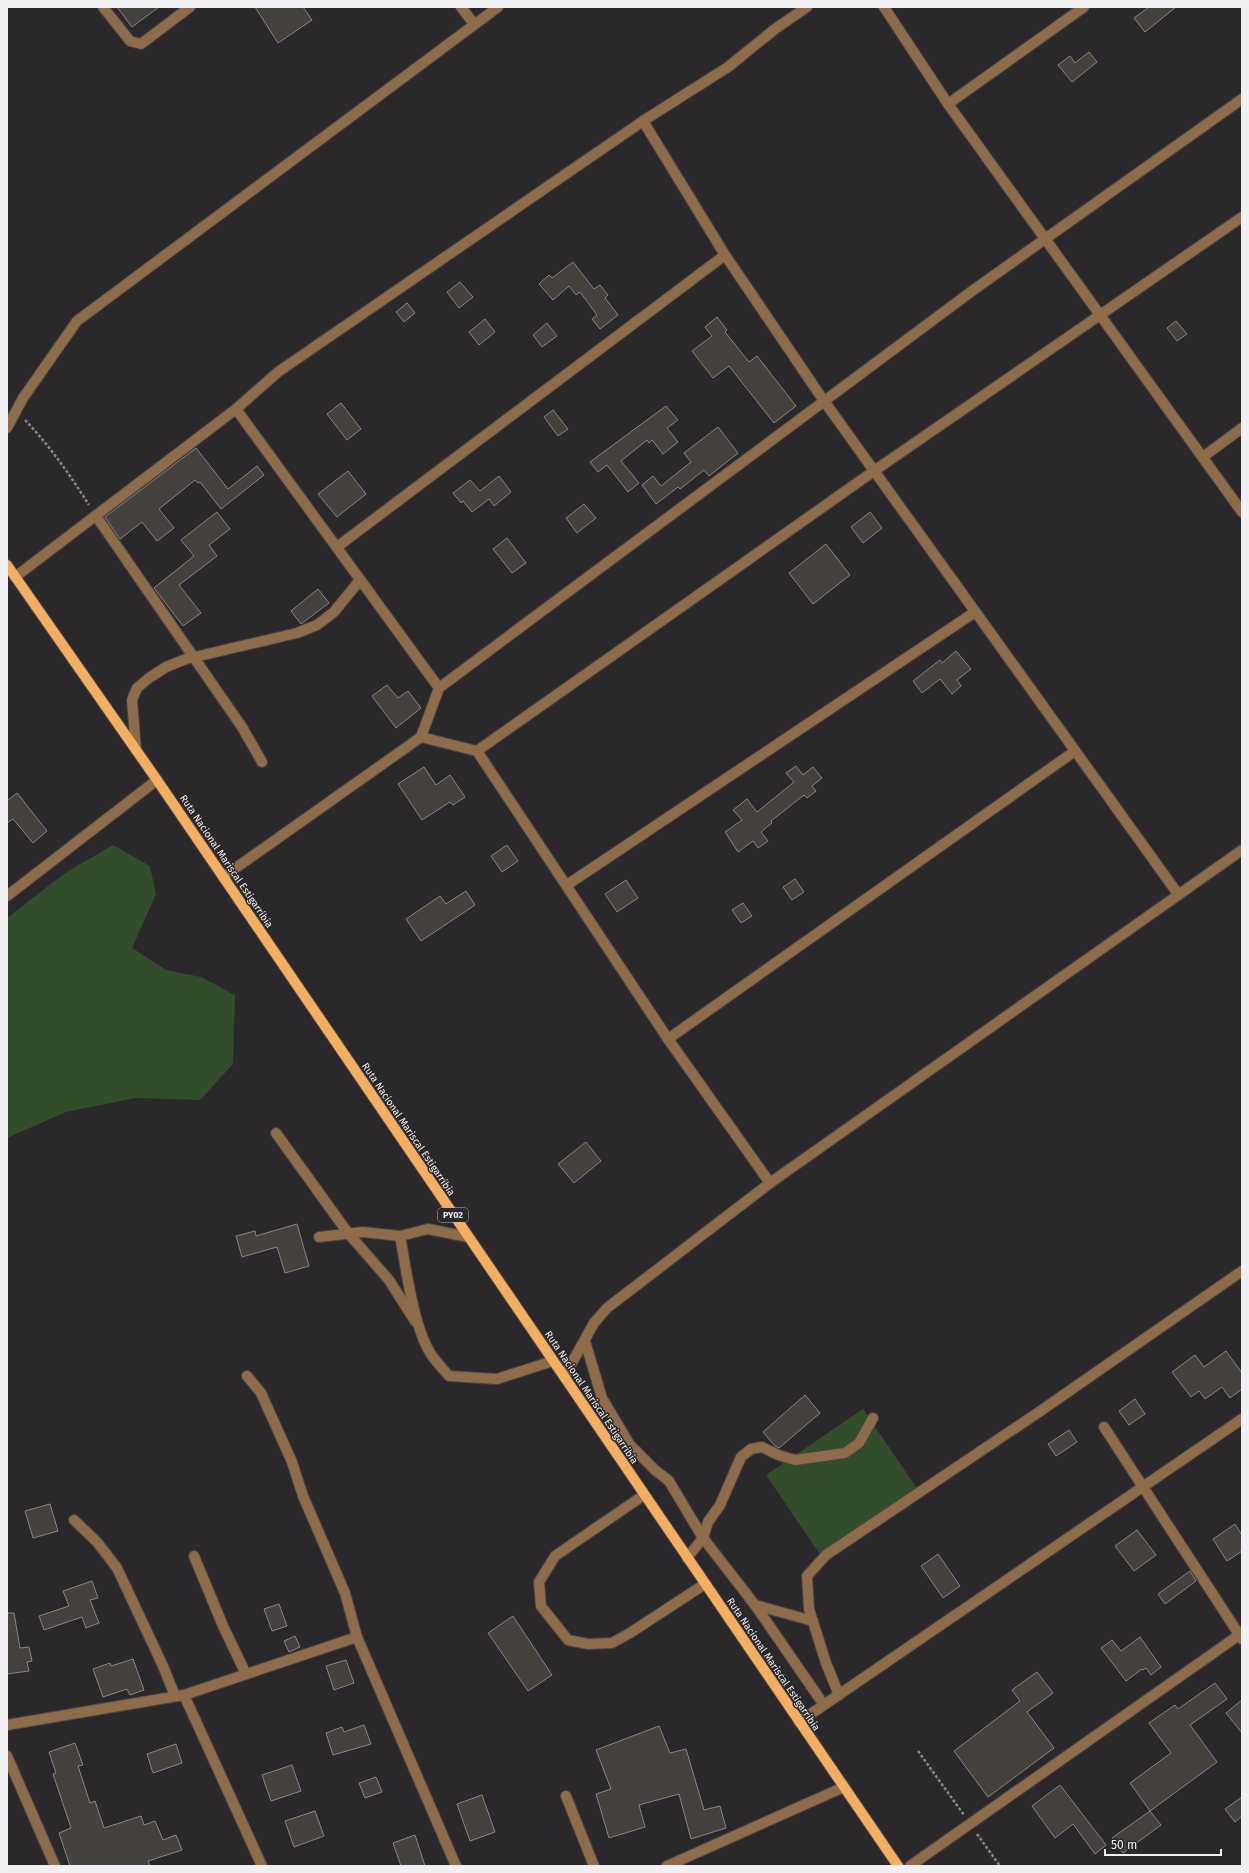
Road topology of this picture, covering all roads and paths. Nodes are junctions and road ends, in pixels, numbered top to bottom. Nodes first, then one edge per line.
1 (103, 7) edge
2 (190, 7) edge
3 (461, 7) edge
4 (498, 7) edge
5 (807, 7) edge
6 (884, 7) edge
7 (1084, 7) edge
8 (474, 24) junction
9 (1242, 99) edge
10 (948, 104) junction
11 (643, 121) junction
12 (1242, 218) edge
13 (1046, 239) junction
14 (725, 255) junction
15 (1101, 315) junction
16 (824, 401) junction
17 (236, 409) junction
18 (16, 411) junction
19 (7, 428) edge
20 (1242, 428) edge
21 (1203, 457) junction
22 (874, 471) junction
23 (1242, 512) edge
24 (96, 516) junction
25 (337, 548) junction
26 (7, 565) edge
27 (15, 577) junction
28 (360, 580) junction
29 (975, 612) junction
30 (195, 657) junction
31 (439, 688) junction
32 (421, 737) junction
33 (136, 750) junction
34 (477, 751) junction
35 (1075, 752) junction
36 (262, 762) dead end
37 (157, 780) junction
38 (1242, 850) edge
39 (223, 877) junction
40 (567, 885) junction
41 (1178, 894) junction
42 (7, 896) edge
43 (668, 1039) junction
44 (276, 1134) dead end
45 (770, 1183) junction
46 (348, 1233) junction
47 (400, 1236) junction
48 (319, 1237) dead end
49 (468, 1237) junction
50 (1242, 1271) edge
51 (421, 1332) junction
52 (585, 1341) junction
53 (553, 1361) junction
54 (247, 1376) dead end
55 (564, 1377) junction
56 (873, 1418) dead end
57 (1242, 1419) edge
58 (1104, 1427) dead end
59 (1143, 1486) junction
60 (644, 1495) junction
61 (74, 1520) dead end
62 (703, 1538) junction
63 (194, 1556) dead end
64 (687, 1558) junction
65 (705, 1584) junction
66 (755, 1605) junction
67 (813, 1620) junction
68 (1241, 1636) edge
69 (357, 1637) junction
70 (246, 1674) junction
71 (180, 1695) junction
72 (839, 1695) junction
73 (824, 1704) junction
74 (799, 1722) junction
75 (7, 1725) edge
76 (918, 1751) dead end
77 (7, 1756) edge
78 (844, 1787) junction
79 (566, 1796) dead end
80 (970, 1824) junction
81 (55, 1866) edge
82 (262, 1866) edge
83 (456, 1866) edge
84 (594, 1866) edge
85 (667, 1866) edge
86 (898, 1866) edge
87 (910, 1866) edge
88 (1000, 1866) edge

1 - 2 street
3 - 8 street
4 - 8 street
5 - 11 street
6 - 10 street
7 - 10 street
8 - 18 street
9 - 13 street
10 - 13 street
11 - 14 street
11 - 17 street
12 - 15 street
13 - 15 street
13 - 16 street
14 - 16 street
14 - 25 street
15 - 21 street
15 - 22 street
16 - 22 street
16 - 31 street
17 - 24 street
17 - 25 street
18 - 19 street
18 - 24 path
20 - 21 street
21 - 23 street
22 - 29 street
22 - 34 street
24 - 27 street
24 - 30 street
25 - 28 street
26 - 27 main road, Ruta Nacional Mariscal Estigarribia / PY02
27 - 33 main road, Ruta Nacional Mariscal Estigarribia / PY02
28 - 30 street
28 - 31 street
29 - 35 street
29 - 40 street
30 - 33 street
30 - 36 street
31 - 32 street
32 - 34 street
32 - 39 street
33 - 37 main road, Ruta Nacional Mariscal Estigarribia / PY02
34 - 40 street
35 - 41 street
35 - 43 street
37 - 39 main road, Ruta Nacional Mariscal Estigarribia / PY02
37 - 42 street
38 - 41 street
39 - 49 main road, Ruta Nacional Mariscal Estigarribia / PY02
40 - 43 street
41 - 45 street
43 - 45 street
44 - 46 street
45 - 52 street
46 - 47 street
46 - 48 street
46 - 51 street
47 - 49 street
47 - 51 street
49 - 53 main road, Ruta Nacional Mariscal Estigarribia / PY02
50 - 67 street
51 - 53 street
52 - 55 street
52 - 62 street
53 - 55 main road, Ruta Nacional Mariscal Estigarribia / PY02
54 - 69 street
55 - 60 main road, Ruta Nacional Mariscal Estigarribia / PY02
56 - 62 street
57 - 59 street
58 - 59 street
59 - 68 street
59 - 72 street
60 - 64 main road, Ruta Nacional Mariscal Estigarribia / PY02
60 - 65 street
61 - 71 street
62 - 64 street
62 - 66 street
63 - 70 street
64 - 65 main road, Ruta Nacional Mariscal Estigarribia / PY02
65 - 74 main road, Ruta Nacional Mariscal Estigarribia / PY02
66 - 67 street
66 - 73 street
67 - 72 street
68 - 80 street
69 - 70 street
69 - 83 street
70 - 71 street
71 - 75 street
71 - 82 street
72 - 73 street
73 - 74 street
74 - 78 main road, Ruta Nacional Mariscal Estigarribia / PY02
76 - 80 path
77 - 81 street
78 - 85 street
78 - 86 main road, Ruta Nacional Mariscal Estigarribia / PY02
79 - 84 street
80 - 87 street
80 - 88 path

